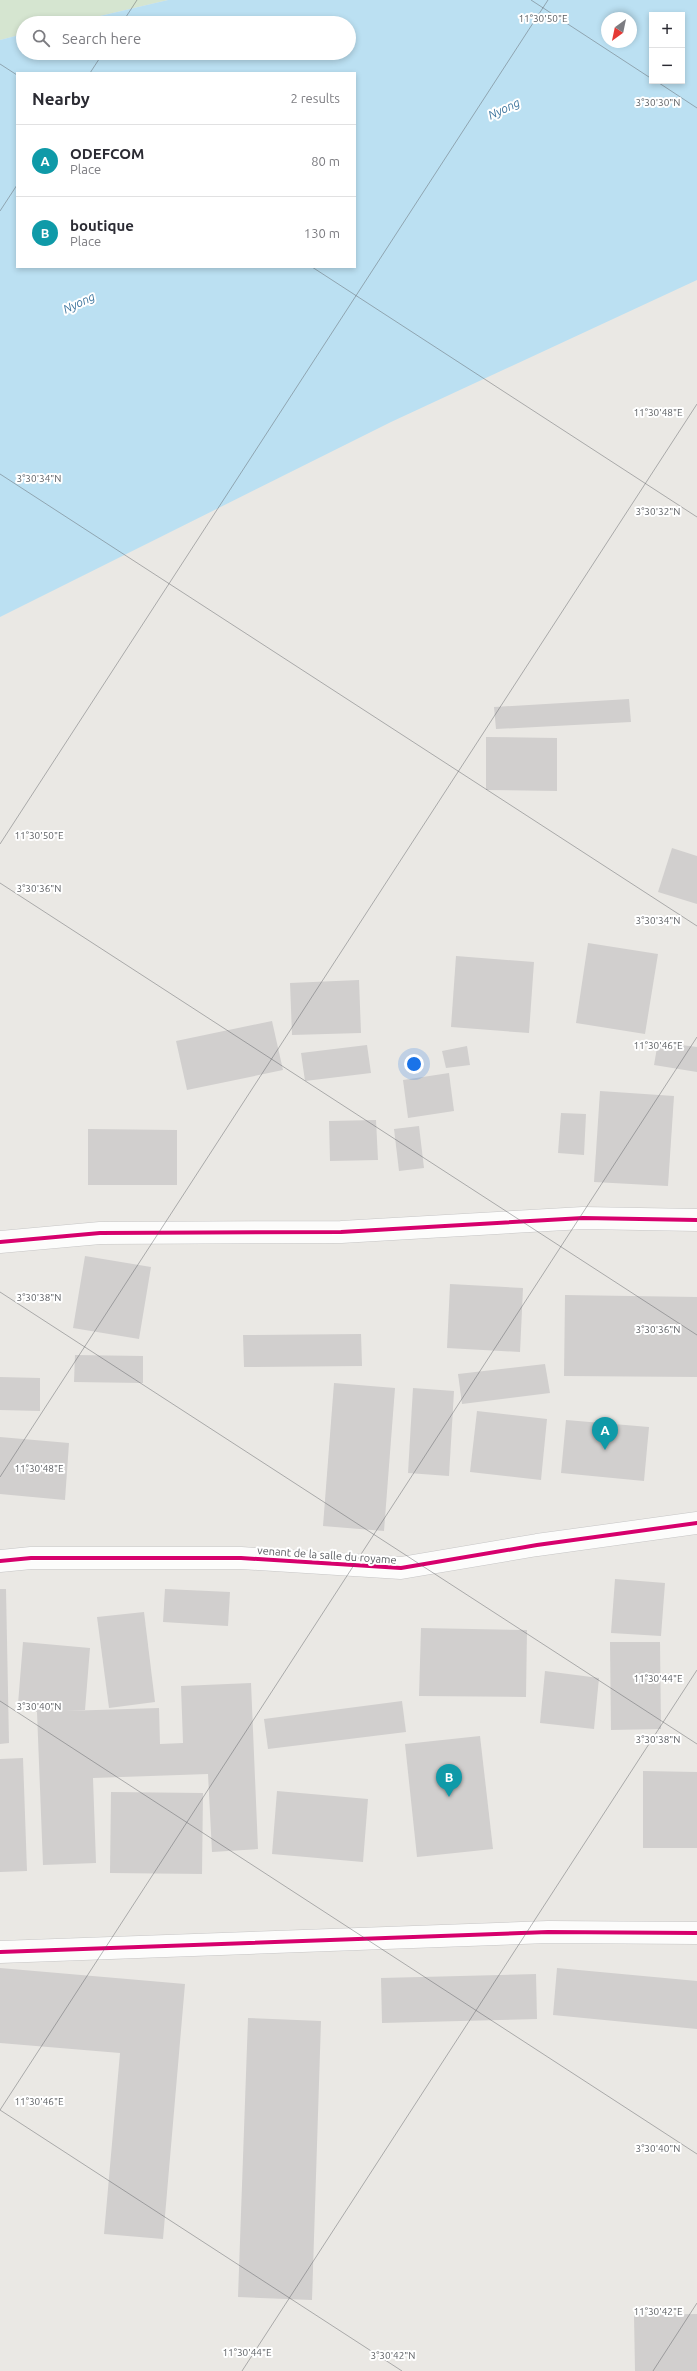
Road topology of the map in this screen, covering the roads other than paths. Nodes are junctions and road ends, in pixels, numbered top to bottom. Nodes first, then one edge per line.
1 (697, 1220) edge
2 (0, 1242) edge
3 (697, 1523) edge
4 (0, 1561) edge
5 (697, 1933) edge
6 (0, 1952) edge

1 - 2 street
3 - 4 street, venant de la salle du royame
5 - 6 street

